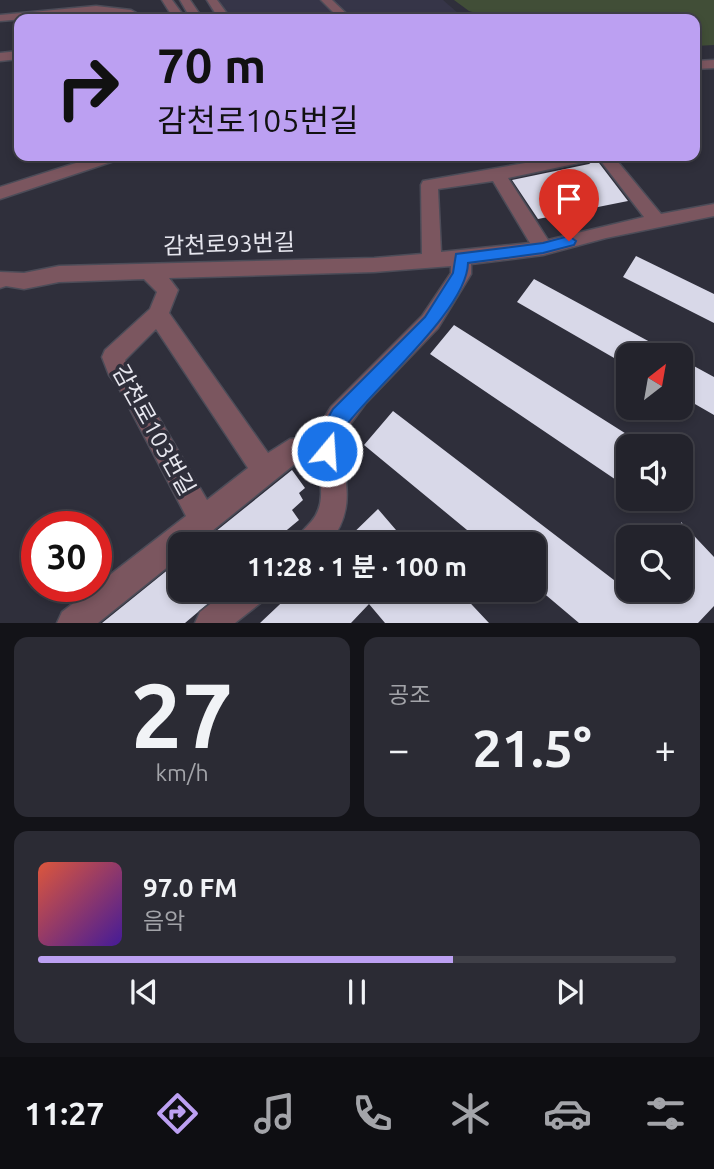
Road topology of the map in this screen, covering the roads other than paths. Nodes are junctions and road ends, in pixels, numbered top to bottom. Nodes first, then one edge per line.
1 (326, 0) edge
2 (62, 14) edge
3 (135, 14) edge
4 (341, 14) edge
5 (99, 161) edge
6 (564, 161) edge
7 (609, 161) edge
8 (498, 175) junction
9 (0, 193) edge
10 (714, 210) edge
11 (657, 220) junction
12 (543, 248) junction
13 (461, 258) junction
14 (432, 261) junction
15 (149, 272) junction
16 (2, 273) edge
17 (158, 314) junction
18 (327, 451) junction
19 (265, 471) junction
20 (204, 520) junction
21 (324, 532) edge
22 (237, 602) edge
23 (73, 623) edge
24 (211, 623) edge

1 - 4 street
2 - 3 street
5 - 9 street
6 - 8 street
7 - 11 street
8 - 12 street
8 - 14 street
10 - 11 street, 감천로93번길
11 - 12 street, 감천로93번길
12 - 13 street, 감천로93번길
13 - 14 street, 감천로93번길
13 - 18 street
14 - 15 street, 감천로93번길
15 - 16 street, 감천로93번길
15 - 17 street
17 - 19 street
17 - 20 street, 감천로103번길
18 - 19 street, 감천로103번길
18 - 21 street
19 - 20 street, 감천로103번길
20 - 23 street, 감천로103번길
22 - 24 street

